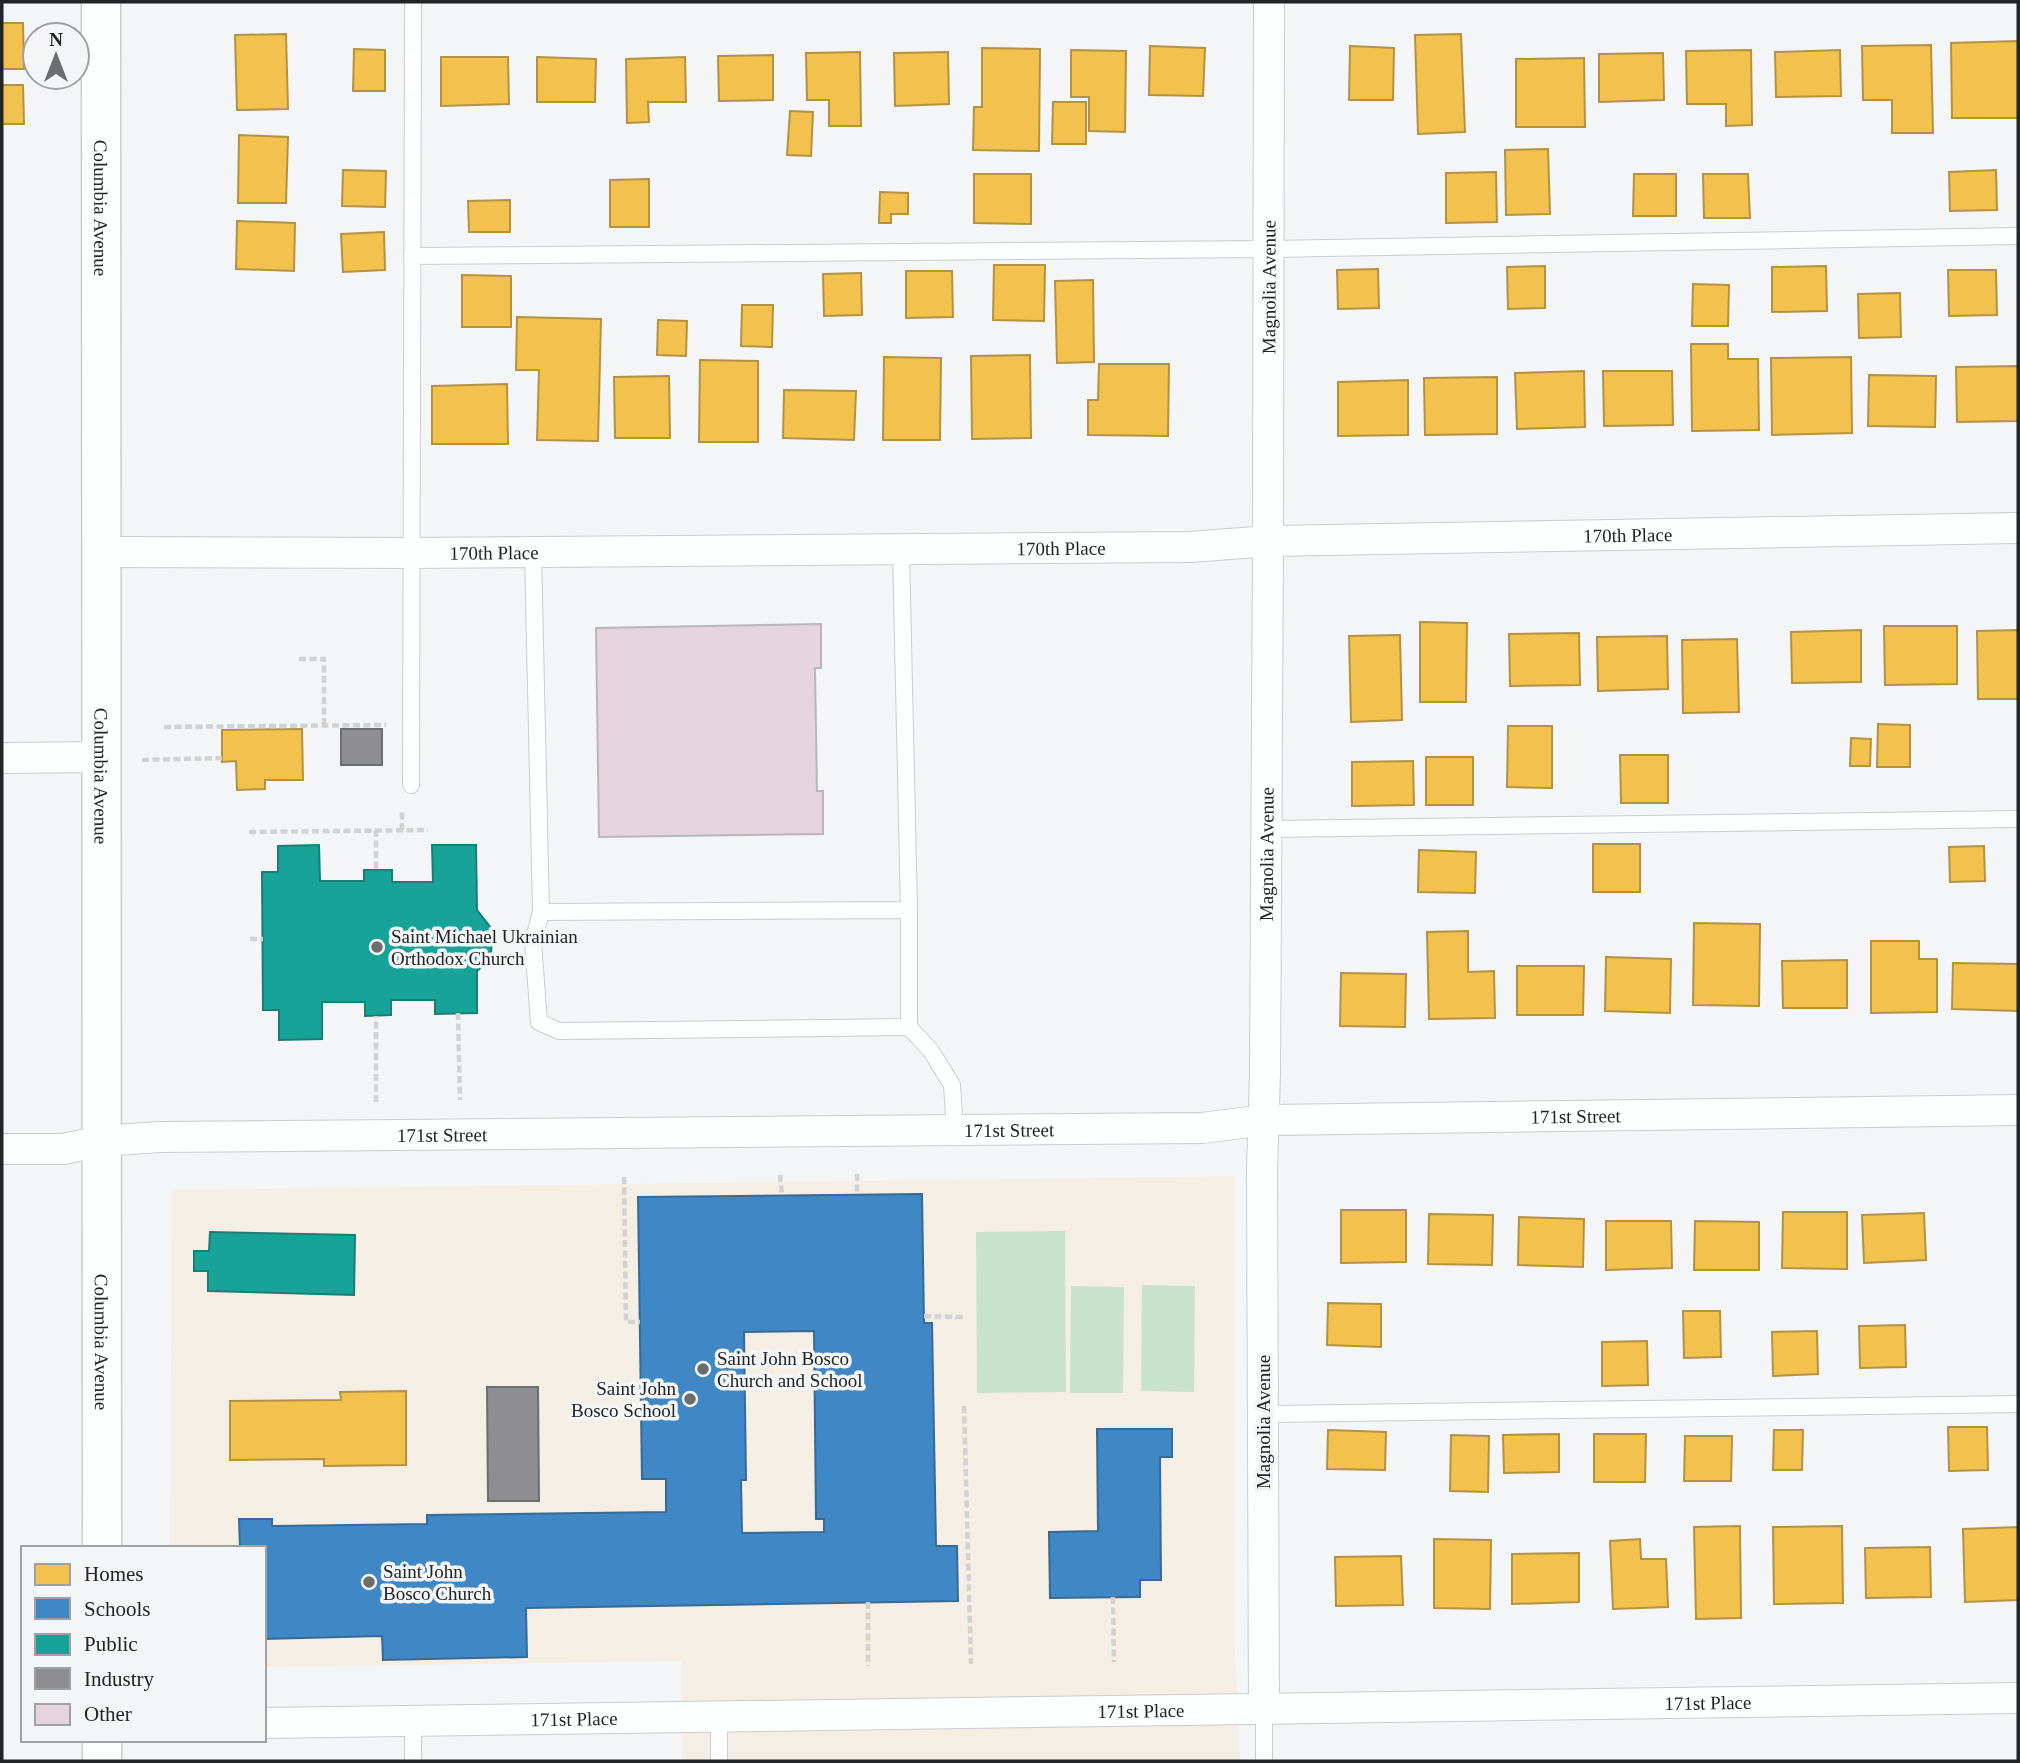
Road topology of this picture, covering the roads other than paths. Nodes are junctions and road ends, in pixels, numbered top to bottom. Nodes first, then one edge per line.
1 (101, 2) edge
2 (413, 2) edge
3 (1269, 2) edge
4 (2018, 236) edge
5 (1269, 249) junction
6 (412, 256) junction
7 (2018, 528) edge
8 (1268, 541) junction
9 (901, 550) junction
10 (102, 552) junction
11 (533, 552) junction
12 (412, 553) junction
13 (102, 757) junction
14 (2, 758) edge
15 (411, 785) dead end
16 (2018, 819) edge
17 (1266, 828) junction
18 (909, 910) junction
19 (541, 912) junction
20 (909, 1027) junction
21 (2018, 1110) edge
22 (1265, 1119) junction
23 (955, 1130) junction
24 (102, 1141) junction
25 (2, 1149) edge
26 (2018, 1404) edge
27 (1263, 1414) junction
28 (102, 1546) edge
29 (2018, 1698) edge
30 (1264, 1708) junction
31 (719, 1716) junction
32 (413, 1721) junction
33 (266, 1723) edge
34 (102, 1742) edge
35 (102, 1761) edge
36 (413, 1761) edge
37 (719, 1761) edge
38 (1264, 1761) edge

1 - 10 street, Columbia Avenue
2 - 6 lane
3 - 5 street, Magnolia Avenue
4 - 5 lane
5 - 6 lane
5 - 8 street, Magnolia Avenue
6 - 12 lane
7 - 8 street, 170th Place
8 - 9 street, 170th Place
8 - 17 street, Magnolia Avenue
9 - 11 street, 170th Place
9 - 18 lane
10 - 12 street, 170th Place
10 - 13 street, Columbia Avenue
11 - 12 street, 170th Place
11 - 19 lane
12 - 15 lane
13 - 14 street
13 - 24 street, Columbia Avenue
16 - 17 lane
17 - 22 street, Magnolia Avenue
18 - 19 lane
18 - 20 lane
19 - 20 lane
20 - 23 lane
21 - 22 street, 171st Street
22 - 23 street, 171st Street
22 - 27 street, Magnolia Avenue
23 - 24 street, 171st Street
24 - 25 street, 171st Street
24 - 28 street, Columbia Avenue
26 - 27 lane
27 - 30 street, Magnolia Avenue
29 - 30 street, 171st Place
30 - 31 street, 171st Place
30 - 38 lane
31 - 32 street, 171st Place
31 - 37 lane
32 - 33 street, 171st Place
32 - 36 lane
34 - 35 street

